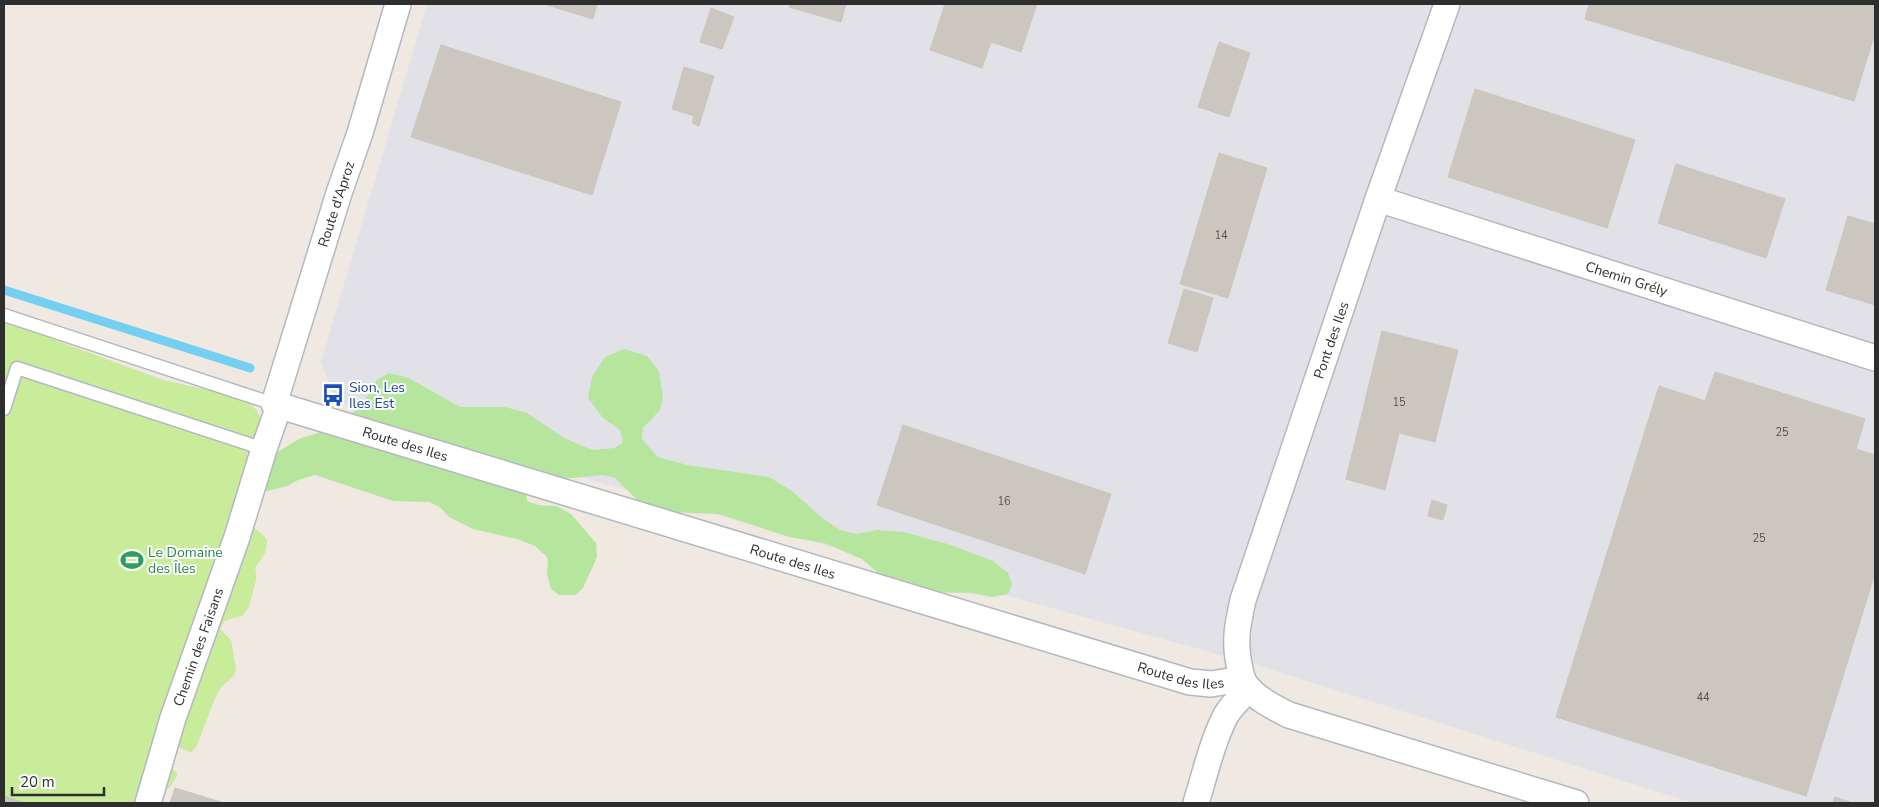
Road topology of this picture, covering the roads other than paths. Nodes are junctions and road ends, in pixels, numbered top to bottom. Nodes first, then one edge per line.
1 (398, 4) edge
2 (1447, 4) edge
3 (1378, 199) junction
4 (4, 315) edge
5 (1875, 358) edge
6 (276, 405) junction
7 (4, 408) edge
8 (264, 449) junction
9 (1246, 684) junction
10 (148, 803) edge
11 (1196, 803) edge
12 (1576, 803) edge

1 - 6 street, Route d'Aproz
2 - 3 street, Pont des Iles
3 - 5 street, Chemin Grély
3 - 9 street, Pont des Iles
4 - 6 lane, Route des Iles
6 - 8 street, Chemin des Faisans
6 - 9 street, Route des Iles
7 - 8 lane
8 - 10 street, Chemin des Faisans
9 - 11 street
9 - 12 street

